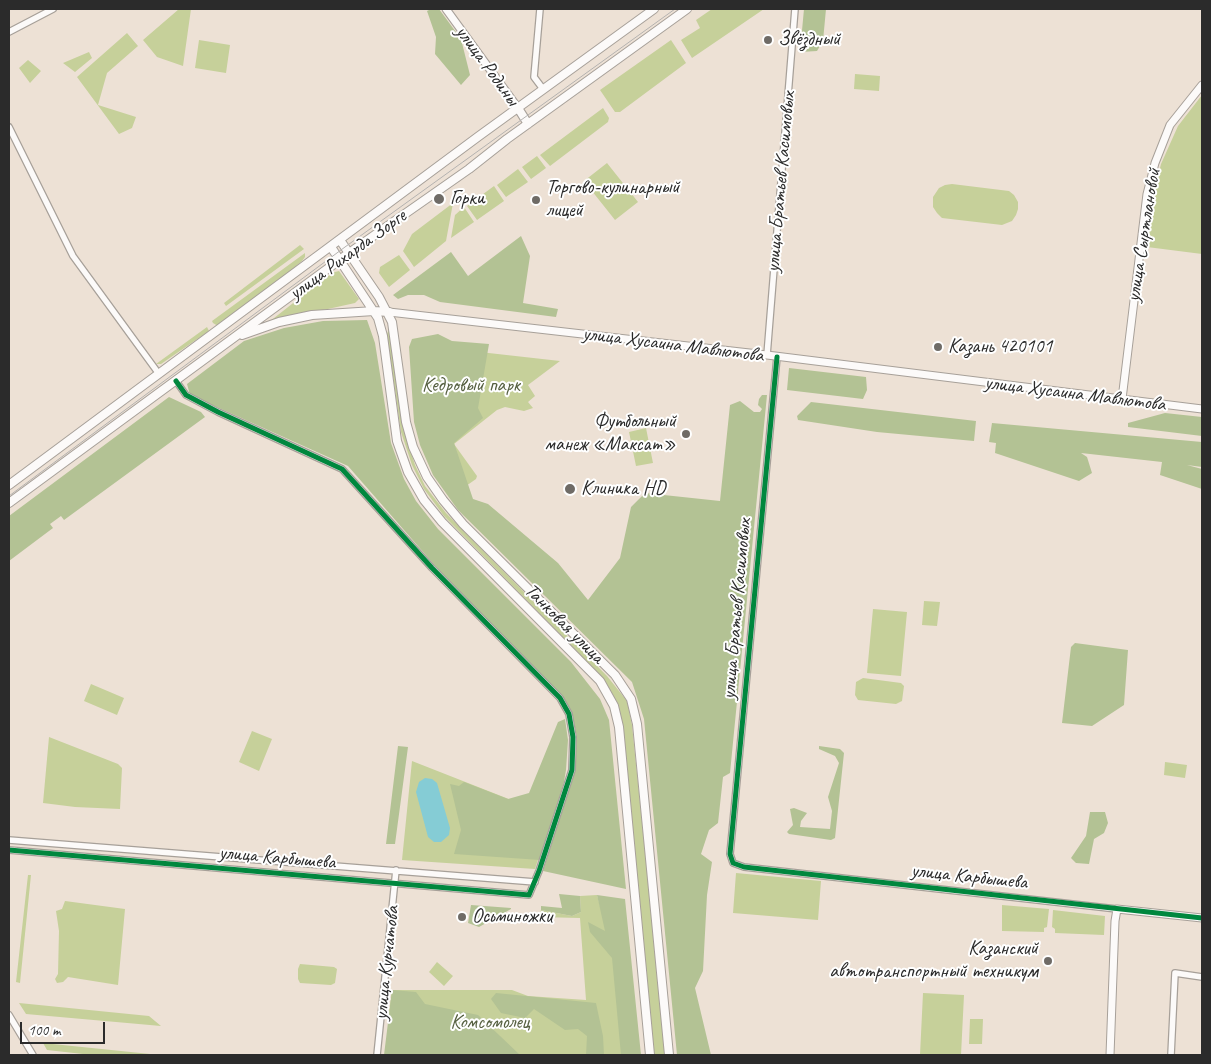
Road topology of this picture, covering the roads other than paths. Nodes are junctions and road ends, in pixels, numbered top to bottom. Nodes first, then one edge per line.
1 (53, 9) edge
2 (446, 9) edge
3 (540, 9) edge
4 (654, 9) edge
5 (687, 9) edge
6 (795, 9) edge
7 (9, 32) edge
8 (1202, 85) edge
9 (543, 89) junction
10 (518, 108) junction
11 (528, 124) junction
12 (9, 127) edge
13 (340, 240) junction
14 (331, 247) junction
15 (349, 253) junction
16 (340, 260) junction
17 (374, 311) junction
18 (389, 312) junction
19 (235, 337) junction
20 (767, 355) junction
21 (776, 357) junction
22 (159, 374) junction
23 (176, 381) junction
24 (1122, 399) junction
25 (1202, 410) edge
26 (9, 485) edge
27 (9, 503) edge
28 (9, 840) edge
29 (9, 850) edge
30 (733, 863) joint
31 (396, 870) junction
32 (535, 882) junction
33 (395, 883) junction
34 (1117, 909) junction
35 (1202, 918) edge
36 (1202, 977) edge
37 (9, 1015) edge
38 (11, 1025) edge
39 (33, 1055) edge
40 (377, 1055) edge
41 (650, 1055) edge
42 (669, 1055) edge
43 (1110, 1055) edge
44 (1170, 1055) edge

1 - 7 street
2 - 10 street, улица Родины
3 - 9 street
4 - 9 main road, улица Рихарда Зорге
5 - 11 main road, улица Рихарда Зорге
6 - 20 street, улица Братьев Касимовых
8 - 24 street, улица Сыртлановой
9 - 10 main road, улица Рихарда Зорге
10 - 11 main road, улица Родины
10 - 13 main road, улица Рихарда Зорге
11 - 15 main road, улица Рихарда Зорге
12 - 22 street
13 - 14 main road, улица Рихарда Зорге
13 - 15 main road, Танковая улица
14 - 16 main road, Танковая улица
14 - 22 main road, улица Рихарда Зорге
15 - 16 main road, улица Рихарда Зорге
15 - 18 main road, Танковая улица
16 - 17 main road, Танковая улица
16 - 19 main road, улица Рихарда Зорге
17 - 18 main road, улица Хусаина Мавлютова
17 - 19 main road, улица Хусаина Мавлютова
17 - 41 main road, Танковая улица
18 - 20 street, улица Хусаина Мавлютова
18 - 42 main road, Танковая улица
19 - 23 main road, улица Рихарда Зорге
20 - 21 street, улица Хусаина Мавлютова
21 - 24 street, улица Хусаина Мавлютова
21 - 30 street, улица Братьев Касимовых
22 - 26 main road, улица Рихарда Зорге
23 - 27 main road, улица Рихарда Зорге
23 - 32 street
24 - 25 street, улица Хусаина Мавлютова
28 - 31 street, улица Карбышева
29 - 33 street, улица Карбышева
30 - 34 street, улица Карбышева
31 - 32 street, улица Карбышева
31 - 33 street, улица Курчатова
32 - 33 street, улица Карбышева
33 - 40 street, улица Курчатова
34 - 35 street, улица Карбышева
34 - 43 street
36 - 44 street
37 - 38 street
38 - 39 street

